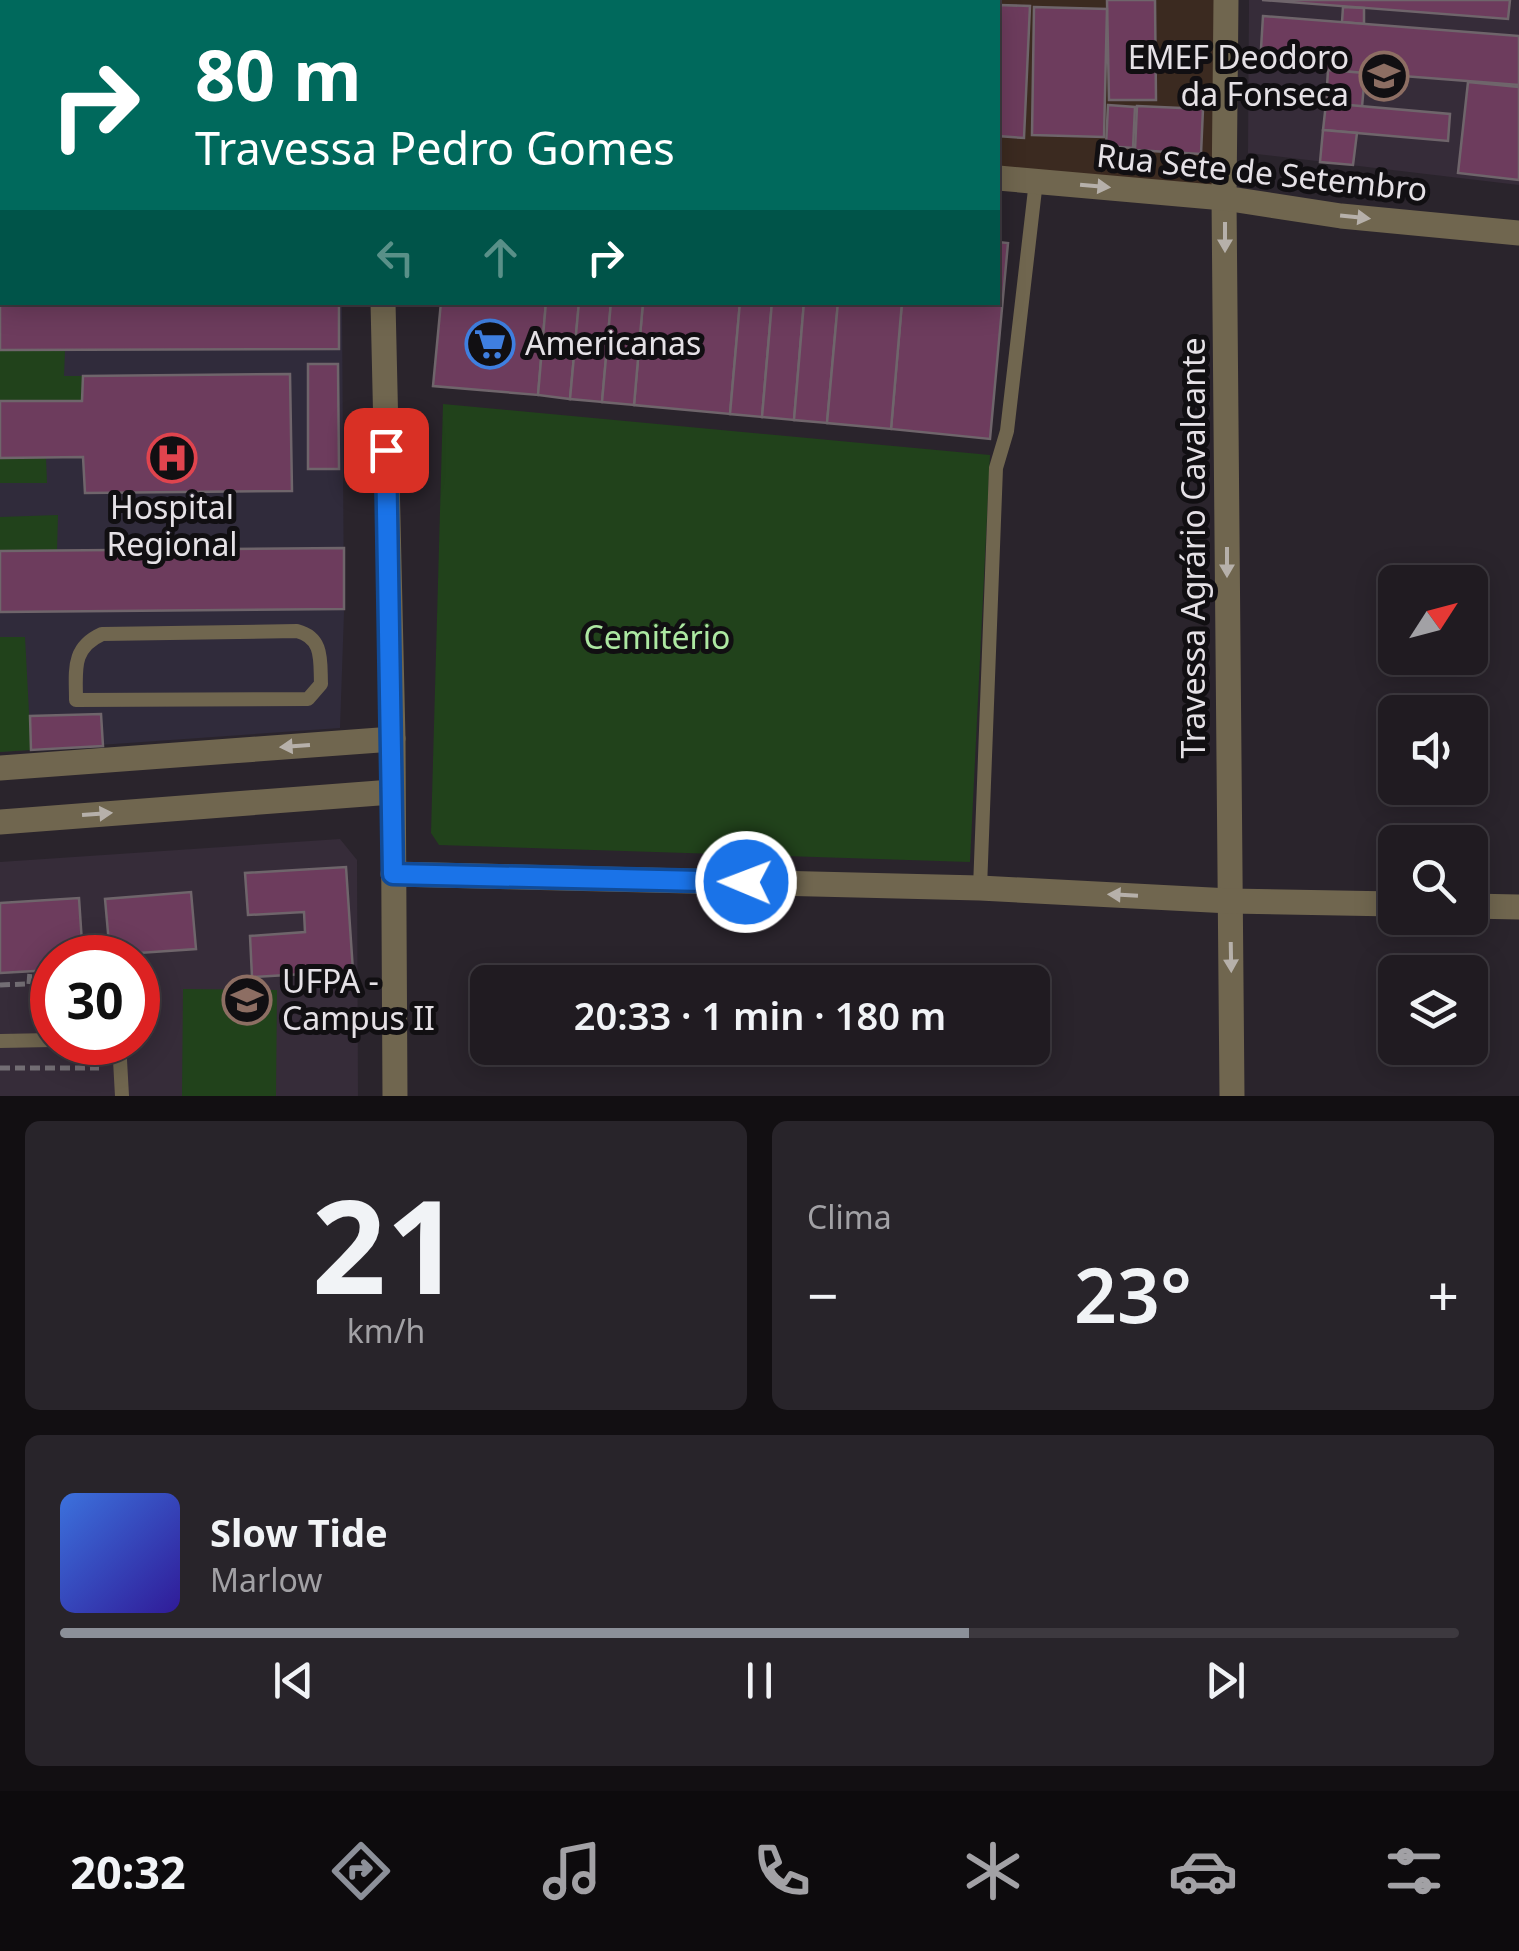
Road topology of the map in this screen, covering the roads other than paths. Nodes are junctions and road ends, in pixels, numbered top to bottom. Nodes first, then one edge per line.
1 (1226, 0) edge
2 (1000, 178) edge
3 (1036, 182) junction
4 (1224, 198) junction
5 (1519, 233) edge
6 (384, 305) edge
7 (77, 708) joint
8 (392, 739) junction
9 (0, 768) edge
10 (392, 792) junction
11 (0, 822) edge
12 (393, 874) junction
13 (980, 888) junction
14 (1230, 901) junction
15 (1378, 904) edge
16 (1488, 906) edge
17 (1519, 907) edge
18 (30, 1040) edge
19 (0, 1041) edge
20 (120, 1065) edge
21 (122, 1096) edge
22 (395, 1096) edge
23 (1232, 1096) edge

1 - 4 street, Travessa Agrário Cavalcante
2 - 3 street, Rua Sete de Setembro
3 -> 4 street, Rua Sete de Setembro
3 - 13 lane
4 -> 5 street, Rua Sete de Setembro
4 -> 14 street, Travessa Agrário Cavalcante
6 - 8 street
7 - 7 lane
8 -> 9 street
8 - 10 street
11 -> 10 street
10 - 12 street
12 - 13 street
12 - 22 street
14 -> 13 street
14 - 15 street
14 -> 23 street, Travessa Agrário Cavalcante
16 - 17 street
18 - 19 lane
20 - 21 lane

